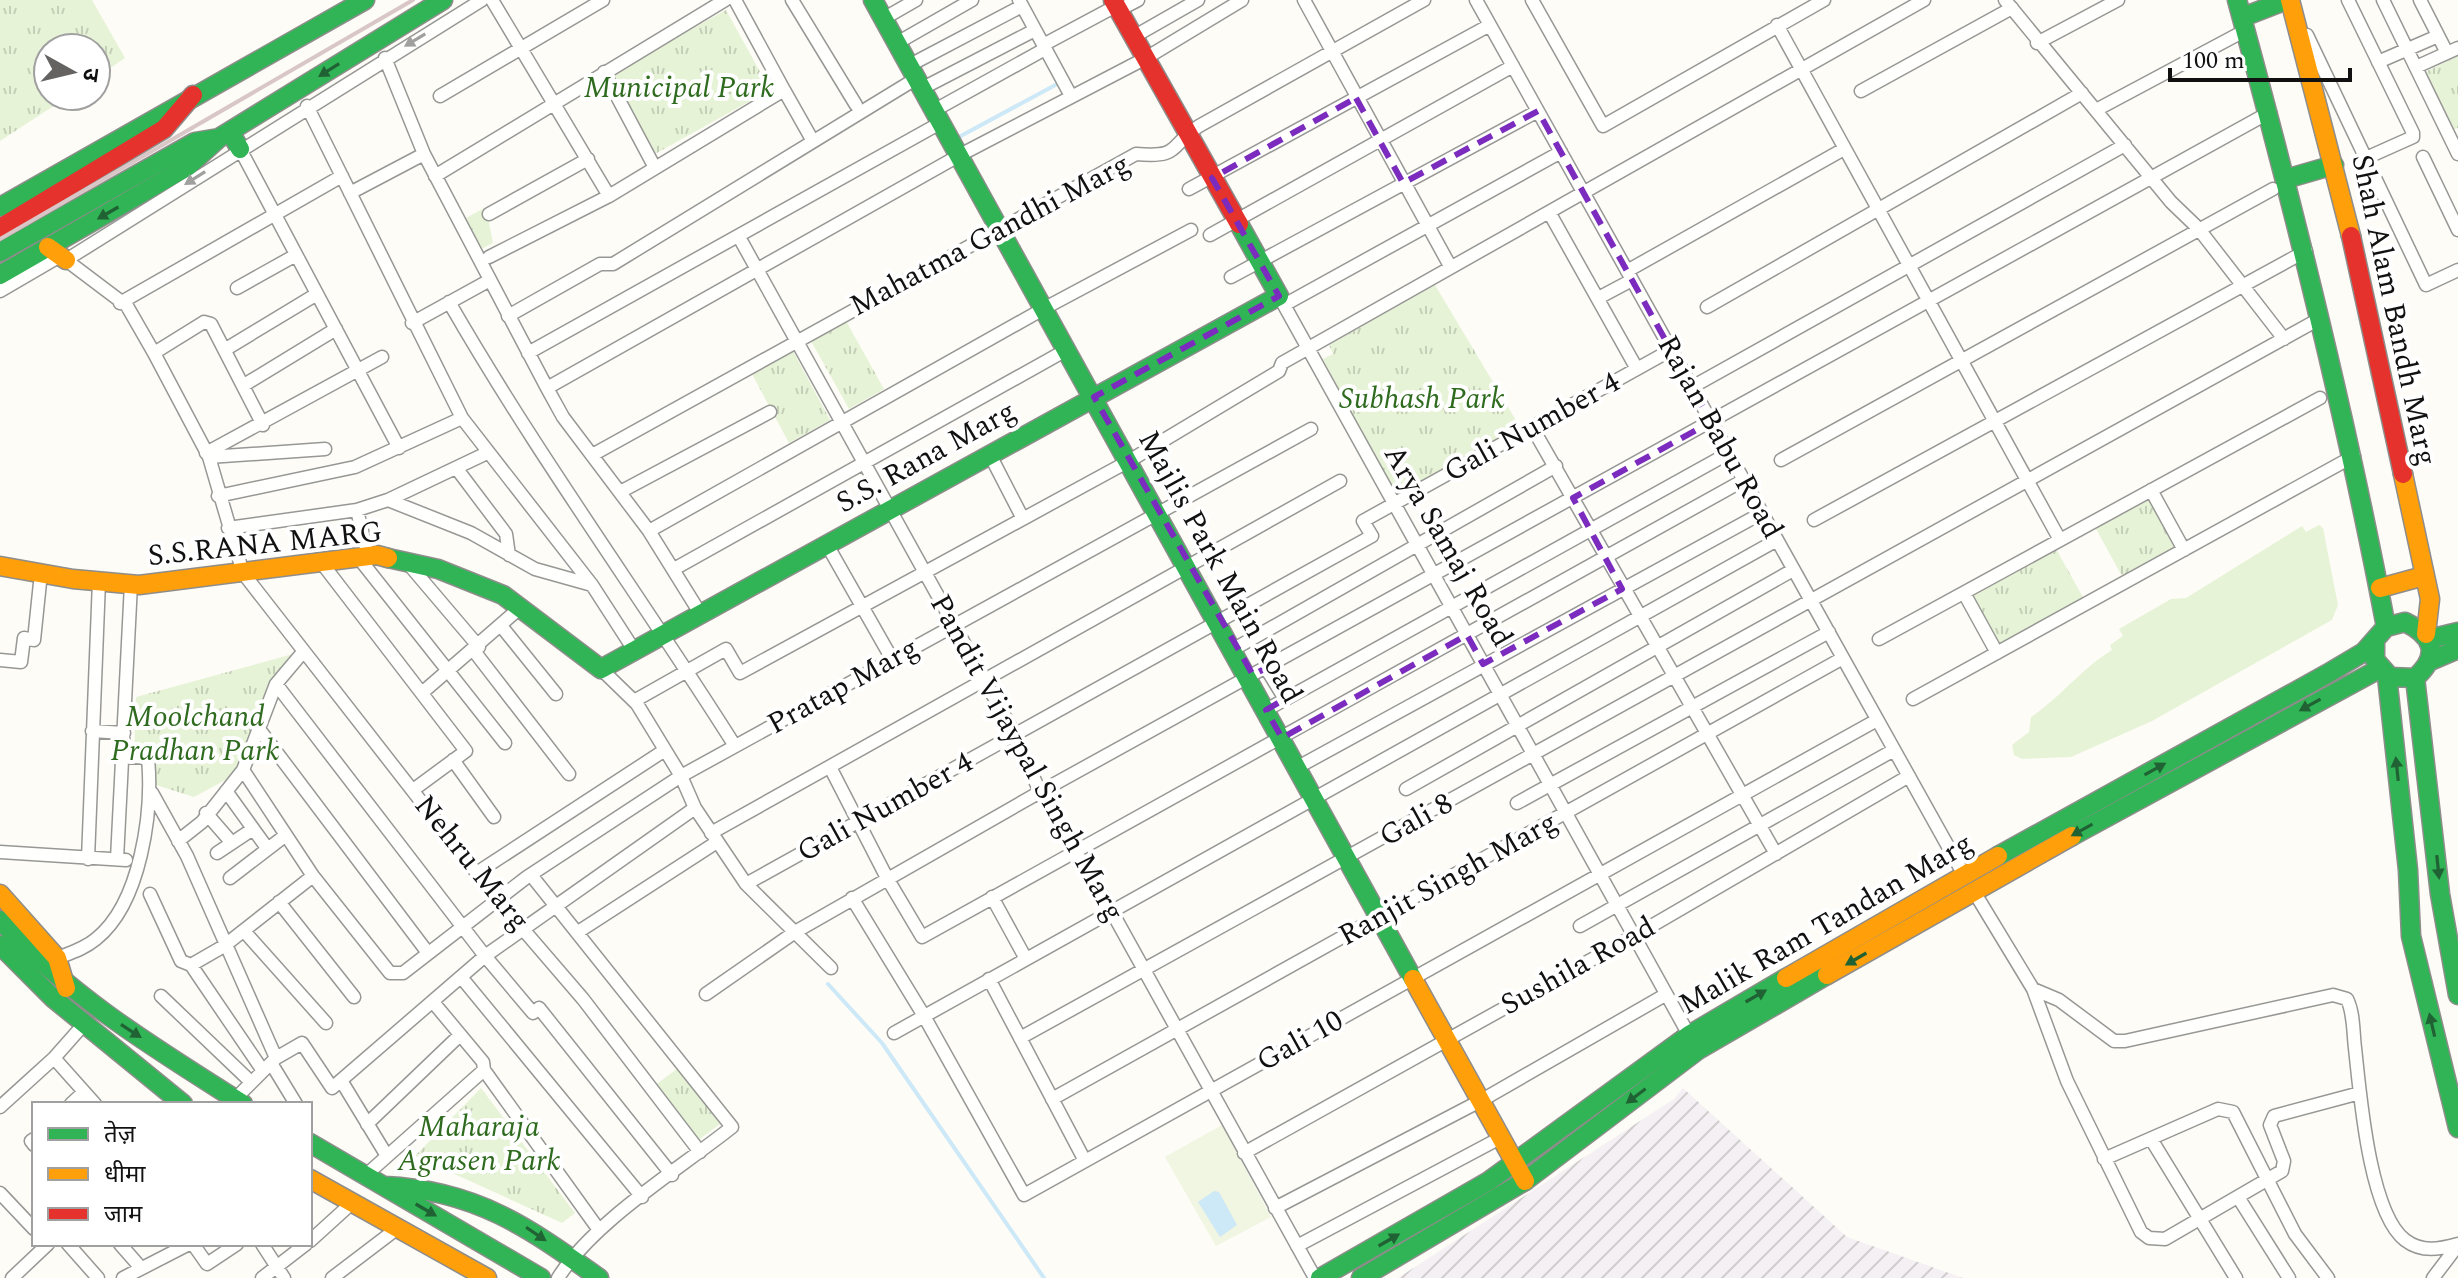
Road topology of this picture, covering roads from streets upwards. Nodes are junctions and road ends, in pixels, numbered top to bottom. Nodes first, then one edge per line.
1 (365, 0) edge
2 (443, 0) edge
3 (482, 0) edge
4 (492, 0) edge
5 (603, 0) edge
6 (725, 0) edge
7 (735, 0) edge
8 (792, 0) edge
9 (873, 0) edge
10 (916, 0) edge
11 (972, 0) edge
12 (1138, 0) edge
13 (1198, 0) edge
14 (1242, 0) edge
15 (1304, 0) edge
16 (1424, 0) edge
17 (1476, 0) edge
18 (1532, 0) edge
19 (1822, 0) edge
20 (1924, 0) edge
21 (2118, 0) edge
22 (2289, 0) edge
23 (2348, 0) edge
24 (2383, 0) edge
25 (2420, 0) edge
26 (1020, 3) edge
27 (2008, 4) edge
28 (1116, 5) edge
29 (2242, 16) edge
30 (883, 19) junction
31 (1490, 25) junction
32 (1777, 25) junction
33 (1035, 30) junction
34 (1135, 36) junction
35 (2438, 36) junction
36 (897, 43) junction
37 (2037, 43) junction
38 (1044, 47) junction
39 (522, 48) junction
40 (2407, 50) junction
41 (1333, 51) junction
42 (2452, 51) edge
43 (385, 58) junction
44 (1146, 58) junction
45 (2378, 62) junction
46 (1513, 66) junction
47 (2416, 67) junction
48 (1802, 69) junction
49 (604, 72) junction
50 (917, 77) junction
51 (784, 90) junction
52 (1861, 91) dead end
53 (2082, 93) junction
54 (2326, 94) junction
55 (193, 95) junction
56 (440, 96) dead end
57 (1071, 96) junction
58 (1356, 98) junction
59 (554, 102) junction
60 (856, 105) dead end
61 (307, 106) junction
62 (2096, 110) junction
63 (1538, 111) junction
64 (2270, 112) junction
65 (939, 116) junction
66 (1188, 133) junction
67 (2454, 134) edge
68 (224, 135) junction
69 (810, 136) dead end
70 (1379, 138) junction
71 (2125, 145) junction
72 (240, 149) junction
73 (1844, 149) junction
74 (1561, 152) junction
75 (424, 154) junction
76 (2458, 154) edge
77 (960, 155) junction
78 (2423, 157) dead end
79 (2366, 158) junction
80 (588, 159) junction
81 (2334, 165) junction
82 (654, 166) junction
83 (342, 176) junction
84 (435, 176) junction
85 (1212, 178) junction
86 (2151, 178) junction
87 (1403, 183) junction
88 (2281, 184) junction
89 (1189, 189) dead end
90 (350, 193) junction
91 (1584, 193) junction
92 (609, 196) junction
93 (0, 207) edge
94 (1875, 207) junction
95 (1549, 212) junction
96 (489, 214) dead end
97 (274, 215) junction
98 (1236, 222) junction
99 (1428, 225) junction
100 (0, 228) edge
101 (1002, 228) junction
102 (2198, 228) junction
103 (1191, 230) dead end
104 (2458, 230) edge
105 (1210, 235) dead end
106 (739, 237) junction
107 (2306, 251) junction
108 (0, 252) edge
109 (58, 254) junction
110 (296, 255) junction
111 (489, 257) dead end
112 (1258, 262) junction
113 (1909, 265) junction
114 (1450, 266) junction
115 (22, 270) junction
116 (2458, 270) edge
117 (758, 271) junction
118 (0, 275) edge
119 (1629, 275) junction
120 (1231, 277) dead end
121 (490, 280) junction
122 (2242, 285) junction
123 (237, 288) dead end
124 (0, 291) edge
125 (317, 294) junction
126 (1602, 296) dead end
127 (1281, 301) junction
128 (1929, 301) junction
129 (449, 302) junction
130 (120, 303) junction
131 (1707, 307) dead end
132 (1045, 308) junction
133 (508, 316) junction
134 (2321, 318) junction
135 (412, 323) junction
136 (336, 329) junction
137 (2284, 339) junction
138 (797, 341) junction
139 (226, 349) junction
140 (1068, 349) junction
141 (1308, 349) junction
142 (1671, 350) junction
143 (154, 353) junction
144 (528, 353) junction
145 (382, 357) dead end
146 (1960, 360) junction
147 (1637, 369) junction
148 (358, 371) junction
149 (244, 385) junction
150 (1692, 387) junction
151 (547, 388) junction
152 (1094, 397) junction
153 (2320, 398) dead end
154 (770, 412) dead end
155 (462, 418) junction
156 (1994, 421) junction
157 (1711, 422) junction
158 (842, 423) junction
159 (263, 425) junction
160 (1532, 427) junction
161 (1311, 429) dead end
162 (399, 448) junction
163 (325, 449) dead end
164 (487, 453) junction
165 (989, 453) junction
166 (1729, 453) junction
167 (594, 454) junction
168 (208, 455) junction
169 (2354, 456) junction
170 (1781, 460) dead end
171 (1129, 461) junction
172 (865, 465) junction
173 (1556, 466) junction
174 (457, 469) junction
175 (1744, 480) junction
176 (1340, 481) dead end
177 (2027, 481) junction
178 (2151, 490) junction
179 (620, 492) junction
180 (218, 496) junction
181 (1573, 498) junction
182 (388, 500) junction
183 (1393, 505) junction
184 (888, 508) junction
185 (357, 510) junction
186 (1762, 513) junction
187 (1159, 515) junction
188 (1022, 517) junction
189 (1814, 520) dead end
190 (228, 528) junction
191 (1590, 529) junction
192 (649, 531) junction
193 (1777, 540) junction
194 (2060, 540) junction
195 (826, 543) junction
196 (1417, 545) junction
197 (2184, 550) junction
198 (509, 555) junction
199 (363, 556) junction
200 (1605, 557) junction
201 (405, 560) junction
202 (321, 562) junction
203 (0, 566) edge
204 (1188, 567) junction
205 (674, 569) junction
206 (1793, 570) junction
207 (925, 571) junction
208 (41, 573) junction
209 (243, 573) junction
210 (2424, 576) junction
211 (1435, 577) junction
212 (99, 581) junction
213 (131, 584) junction
214 (592, 585) junction
215 (2380, 588) junction
216 (1622, 589) junction
217 (1964, 593) junction
218 (1811, 600) junction
219 (862, 605) junction
220 (1451, 606) junction
221 (521, 607) junction
222 (700, 613) junction
223 (1639, 618) junction
224 (1219, 622) junction
225 (955, 625) junction
226 (502, 627) junction
227 (664, 632) junction
228 (1829, 632) junction
229 (2458, 632) edge
230 (2380, 634) junction
231 (1467, 635) junction
232 (2427, 637) junction
233 (1879, 639) dead end
234 (476, 649) junction
235 (1234, 649) junction
236 (1656, 649) junction
237 (2458, 649) edge
238 (634, 650) junction
239 (303, 652) junction
240 (1997, 653) junction
241 (1843, 658) junction
242 (892, 659) junction
243 (0, 660) edge
244 (2430, 661) junction
245 (1483, 664) junction
246 (1266, 668) junction
247 (601, 669) junction
248 (688, 670) junction
249 (448, 671) junction
250 (2383, 673) junction
251 (1671, 676) junction
252 (1249, 677) junction
253 (2415, 678) junction
254 (985, 680) junction
255 (276, 684) junction
256 (423, 692) junction
257 (556, 694) dead end
258 (1501, 696) junction
259 (1285, 699) junction
260 (1913, 699) dead end
261 (634, 701) junction
262 (1691, 708) junction
263 (1266, 710) junction
264 (1877, 720) junction
265 (1517, 726) junction
266 (259, 729) junction
267 (92, 731) junction
268 (124, 733) junction
269 (1015, 735) junction
270 (1707, 735) junction
271 (1282, 738) junction
272 (505, 743) dead end
273 (735, 746) junction
274 (665, 750) junction
275 (1894, 750) junction
276 (1533, 755) junction
277 (123, 756) junction
278 (453, 760) junction
279 (830, 767) junction
280 (1298, 767) junction
281 (243, 770) junction
282 (569, 774) dead end
283 (681, 776) junction
284 (1909, 776) junction
285 (1550, 786) junction
286 (1406, 789) dead end
287 (413, 790) junction
288 (226, 791) junction
289 (1040, 792) junction
290 (152, 793) junction
291 (1742, 796) junction
292 (1314, 797) junction
293 (1517, 803) dead end
294 (695, 808) junction
295 (206, 813) junction
296 (1566, 815) junction
297 (494, 817) dead end
298 (860, 821) junction
299 (1759, 825) junction
300 (253, 829) junction
301 (286, 835) junction
302 (714, 838) junction
303 (178, 841) junction
304 (232, 843) junction
305 (267, 848) junction
306 (0, 852) edge
307 (1074, 852) junction
308 (217, 853) dead end
309 (1776, 854) junction
310 (1348, 857) junction
311 (88, 859) junction
312 (478, 872) junction
313 (531, 875) junction
314 (1599, 875) junction
315 (313, 876) junction
316 (230, 878) dead end
317 (887, 878) junction
318 (1968, 882) junction
319 (746, 884) junction
320 (0, 894) edge
321 (150, 894) dead end
322 (992, 897) junction
323 (852, 898) junction
324 (497, 899) junction
325 (279, 902) junction
326 (556, 904) junction
327 (1617, 904) junction
328 (1112, 912) junction
329 (1381, 916) junction
330 (0, 920) edge
331 (462, 925) junction
332 (1580, 926) dead end
333 (523, 927) junction
334 (244, 931) junction
335 (578, 932) junction
336 (795, 932) junction
337 (1633, 936) junction
338 (0, 945) edge
339 (224, 946) junction
340 (428, 953) junction
341 (485, 956) junction
342 (14, 957) edge
343 (57, 958) junction
344 (1026, 959) junction
345 (191, 965) junction
346 (831, 968) dead end
347 (1143, 970) junction
348 (461, 977) junction
349 (1415, 977) junction
350 (989, 979) junction
351 (2033, 989) junction
352 (59, 993) junction
353 (706, 994) dead end
354 (1665, 995) junction
355 (2458, 995) edge
356 (161, 996) dead end
357 (354, 997) dead end
358 (433, 1002) junction
359 (924, 1016) junction
360 (85, 1023) junction
361 (326, 1023) dead end
362 (1176, 1029) junction
363 (894, 1033) dead end
364 (460, 1035) junction
365 (1020, 1038) junction
366 (1449, 1038) junction
367 (1694, 1043) junction
368 (2449, 1054) edge
369 (54, 1058) junction
370 (270, 1064) junction
371 (484, 1070) junction
372 (251, 1082) junction
373 (342, 1082) junction
374 (1210, 1090) junction
375 (84, 1092) junction
376 (2360, 1093) junction
377 (1052, 1099) junction
378 (1482, 1100) junction
379 (239, 1101) edge
380 (73, 1102) edge
381 (93, 1102) edge
382 (181, 1102) edge
383 (295, 1102) edge
384 (0, 1107) edge
385 (367, 1124) junction
386 (2458, 1128) edge
387 (1502, 1137) junction
388 (2151, 1139) junction
389 (317, 1147) edge
390 (700, 1152) junction
391 (1244, 1153) junction
392 (387, 1156) junction
393 (2104, 1159) junction
394 (1085, 1161) junction
395 (1516, 1163) junction
396 (366, 1175) junction
397 (672, 1175) junction
398 (2267, 1180) junction
399 (1525, 1181) junction
400 (313, 1184) edge
401 (385, 1186) junction
402 (0, 1193) edge
403 (642, 1197) junction
404 (2238, 1197) junction
405 (353, 1202) junction
406 (1275, 1208) junction
407 (1461, 1208) junction
408 (2202, 1218) junction
409 (32, 1227) edge
410 (399, 1227) junction
411 (599, 1230) junction
412 (312, 1238) edge
413 (2458, 1245) edge
414 (46, 1246) edge
415 (70, 1246) edge
416 (122, 1246) edge
417 (187, 1246) edge
418 (193, 1246) edge
419 (234, 1246) edge
420 (263, 1246) edge
421 (304, 1246) edge
422 (1297, 1246) junction
423 (570, 1258) junction
424 (141, 1268) junction
425 (281, 1272) edge
426 (474, 1275) edge
427 (17, 1276) edge
428 (98, 1278) edge
429 (123, 1278) edge
430 (262, 1278) edge
431 (332, 1278) edge
432 (541, 1278) edge
433 (558, 1278) edge
434 (599, 1278) edge
435 (1318, 1278) edge
436 (1361, 1278) edge
437 (2236, 1278) edge
438 (2289, 1278) edge
439 (2328, 1278) edge
440 (2433, 1278) edge

1 - 55 street
2 -> 68 street
3 -> 43 street
4 - 39 street
5 - 39 street
6 - 49 street
7 - 51 street
8 - 60 street
9 - 30 street, Majlis Park Main Road
10 - 30 street
11 - 36 street
12 - 28 street
13 - 34 street
14 - 44 street
15 - 41 street
16 - 41 street, Mahatma Gandhi Marg
17 - 31 street, Rajan Babu Road
18 - 32 street
19 - 32 street
20 - 48 street
21 - 37 street
22 - 29 street
22 - 54 street, Shah Alam Bandh Marg
23 - 45 street
24 - 40 street
25 - 35 street
26 - 33 street
26 - 50 street
27 - 37 street
27 - 52 street
28 - 34 street, Arya Samaj Road
28 - 38 street
29 - 62 street
29 - 64 street
30 - 36 street, Majlis Park Main Road
31 - 46 street, Rajan Babu Road
31 - 58 street
32 - 48 street
33 - 38 street
33 - 50 street
34 - 44 street, Arya Samaj Road
35 - 40 street
35 - 42 street
36 - 50 street, Majlis Park Main Road
37 - 53 street
38 - 57 street
38 - 65 street
39 - 56 street
39 - 59 street
40 - 45 street
40 - 47 street
41 - 58 street
41 - 66 street, Mahatma Gandhi Marg
42 - 47 street
43 - 61 street
43 - 75 street
44 - 57 street
44 - 66 street, Arya Samaj Road
45 - 79 street
46 - 63 street, Rajan Babu Road
46 - 70 street
47 - 67 street
48 - 73 street
48 - 91 street
49 - 59 street
49 - 82 street
50 - 65 street, Majlis Park Main Road
50 - 133 street
51 - 69 street
51 - 82 street
53 - 62 street
53 - 94 street
54 - 79 street
54 - 81 street, Shah Alam Bandh Marg
55 - 93 street
55 - 100 street
57 - 77 street
58 - 70 street
58 - 85 street
59 - 80 street
59 - 84 street
61 - 72 street
61 - 83 street
62 - 71 street
63 - 74 street, Rajan Babu Road
63 - 87 street
64 - 86 street
64 - 88 street
65 - 77 street, Majlis Park Main Road
65 - 106 street
66 - 85 street, Arya Samaj Road
66 - 101 street, Mahatma Gandhi Marg
67 - 76 street
68 - 72 street
68 - 108 street
68 -> 109 street
70 - 87 street
70 - 98 street
71 - 86 street
71 - 113 street
72 - 97 street
72 -> 109 street
73 - 94 street
73 - 119 street
74 - 91 street, Rajan Babu Road
74 - 99 street
75 - 84 street
75 - 90 street
77 - 101 street, Majlis Park Main Road
77 - 117 street
78 - 104 street
79 - 116 street
80 - 92 street
80 - 96 street
81 - 88 street
81 - 210 street, Shah Alam Bandh Marg
82 - 92 street
83 - 90 street
83 - 97 street
84 - 121 street
85 - 89 street
85 - 98 street, Arya Samaj Road
86 - 102 street
86 - 128 street
87 - 99 street
87 - 112 street
88 - 102 street
88 - 107 street
90 - 135 street
91 - 95 street
91 - 119 street, Rajan Babu Road
92 - 111 street
94 - 113 street
94 - 131 street
95 - 114 street
95 - 147 street
97 - 110 street
97 - 130 street
98 - 105 street
98 - 112 street, Arya Samaj Road
99 - 114 street
99 - 127 street
101 - 132 street, Majlis Park Main Road
101 - 138 street, Mahatma Gandhi Marg
102 - 122 street
102 - 146 street
103 - 132 street
106 - 117 street, Pandit Vijaypal Singh Marg
106 - 144 street
107 - 122 street
107 - 134 street
109 - 115 street
109 - 130 street, Nehru Marg
110 - 123 street
110 - 125 street
112 - 120 street
112 - 127 street, Arya Samaj Road
113 - 128 street
113 - 150 street
114 - 141 street
115 - 118 street
115 - 124 street
117 - 138 street, Pandit Vijaypal Singh Marg
117 - 151 street
119 - 126 street
119 - 142 street, Rajan Babu Road
121 - 129 street
121 - 133 street
122 - 137 street
122 - 156 street
125 - 136 street
125 - 139 street
127 - 141 street, Arya Samaj Road
127 - 152 street, S.S. Rana Marg
128 - 146 street
128 - 157 street
129 - 135 street
129 - 227 street
130 - 143 street, Nehru Marg
132 - 140 street, Majlis Park Main Road
132 - 158 street
133 - 144 street
134 - 137 street, Gali 8
134 - 169 street
135 - 155 street
136 - 148 street
136 - 149 street
137 - 177 street, Gali 8
138 - 158 street, Pandit Vijaypal Singh Marg
138 - 167 street, Mahatma Gandhi Marg
139 - 143 street
139 - 149 street
140 - 152 street, Majlis Park Main Road
140 - 172 street
141 - 171 street
141 - 183 street, Arya Samaj Road
142 - 147 street, Gali Number 4
142 - 150 street, Rajan Babu Road
143 - 168 street, Nehru Marg
144 - 151 street
145 - 148 street
146 - 156 street
146 - 170 street
147 - 160 street, Gali Number 4
148 - 159 street
148 - 162 street
149 - 159 street
150 - 157 street, Rajan Babu Road
151 - 167 street
152 - 165 street, S.S. Rana Marg
152 - 171 street, Majlis Park Main Road
153 - 178 street
154 - 179 street
155 - 162 street
155 - 164 street
156 - 177 street
156 - 189 street
157 - 166 street, Rajan Babu Road
157 - 181 street
158 - 172 street, Pandit Vijaypal Singh Marg
158 - 192 street
159 - 168 street
160 - 173 street
160 - 183 street, Gali Number 4
161 - 187 street, Pratap Marg
162 - 180 street
163 - 168 street
164 - 174 street
164 - 214 street
165 - 184 street, S.S. Rana Marg
165 - 188 street
166 - 175 street, Rajan Babu Road
166 - 191 street
167 - 179 street
168 - 180 street, Nehru Marg
169 - 197 street
169 - 215 street
171 - 187 street, Majlis Park Main Road
171 - 188 street
172 - 184 street, Pandit Vijaypal Singh Marg
172 - 205 street
173 - 181 street
173 - 196 street
174 - 182 street
174 - 198 street
175 - 186 street, Rajan Babu Road
175 - 200 street
176 - 204 street
177 - 194 street
177 - 218 street, Gali 8
178 - 194 street
178 - 197 street
179 - 192 street
180 - 190 street, Nehru Marg
181 - 191 street
181 - 211 street
182 - 185 street
182 - 198 street
183 - 196 street, Arya Samaj Road
183 - 224 street, Gali Number 4
184 - 195 street, S.S. Rana Marg
184 - 207 street, Pandit Vijaypal Singh Marg
185 - 190 street
185 - 199 street
186 - 193 street, Rajan Babu Road
186 - 216 street
187 - 204 street, Majlis Park Main Road
187 - 225 street, Pratap Marg
188 - 207 street
190 - 209 street, Nehru Marg
191 - 200 street
191 - 220 street
192 - 205 street
193 - 206 street, Rajan Babu Road
193 - 223 street
194 - 217 street
195 - 219 street
195 - 222 street, S.S. Rana Marg
196 - 211 street, Arya Samaj Road
196 - 235 street
197 - 240 street
198 - 214 street
199 - 201 street, S.S.RANA MARG
199 - 202 street, S.S.RANA MARG
199 - 249 street
200 - 216 street
200 - 231 street
201 - 221 street, S.S.RANA MARG
201 - 234 street
202 - 209 street, S.S.RANA MARG
202 - 256 street
203 - 208 street, S.S.RANA MARG
204 - 224 street, Majlis Park Main Road
204 - 254 street
205 - 222 street
206 - 218 street, Rajan Babu Road
206 - 236 street
207 - 219 street
207 - 225 street, Pandit Vijaypal Singh Marg
208 - 212 street, S.S.RANA MARG
208 - 243 street
209 - 213 street, S.S.RANA MARG
209 - 239 street, Nehru Marg
210 - 215 street
210 - 232 street, Shah Alam Bandh Marg
211 - 220 street, Arya Samaj Road
211 - 246 street
212 - 213 street, S.S.RANA MARG
212 - 267 street
213 - 268 street
214 - 238 street
215 - 230 street
216 - 223 street
216 - 245 street
217 - 233 street
217 - 240 street
218 - 228 street, Rajan Babu Road
218 - 251 street, Gali 8
219 - 242 street
219 - 248 street
220 - 231 street, Arya Samaj Road
220 - 259 street
221 - 226 street
221 - 247 street, S.S.RANA MARG
222 - 227 street, S.S. Rana Marg
223 - 236 street
223 - 258 street
224 - 235 street, Majlis Park Main Road
224 - 269 street, Gali Number 4
225 - 242 street, Pratap Marg
225 - 254 street, Pandit Vijaypal Singh Marg
226 - 234 street
226 - 257 street
227 - 238 street, S.S. Rana Marg
227 - 248 street
228 - 241 street, Rajan Babu Road
228 - 262 street
229 - 232 street
230 - 232 street
230 - 250 street
318 -> 230 street, Malik Ram Tandan Marg
231 - 245 street, Arya Samaj Road
231 - 271 street
232 - 244 street
234 - 249 street
234 - 282 street
235 - 252 street, Majlis Park Main Road
236 - 251 street
236 - 265 street
237 - 244 street
238 - 247 street, S.S. Rana Marg
239 - 255 street
239 - 287 street, Nehru Marg
240 - 260 street
241 - 264 street, Rajan Babu Road
241 - 270 street, Ranjit Singh Marg
242 - 273 street, Pratap Marg
244 - 253 street
245 - 258 street, Arya Samaj Road
245 - 280 street
246 - 252 street
246 - 259 street
247 - 261 street
248 - 261 street
248 - 273 street
249 - 256 street
249 - 272 street
250 - 253 street
250 -> 318 street, Malik Ram Tandan Marg
368 -> 250 street
251 - 262 street
251 - 276 street, Gali 8
252 - 263 street, Majlis Park Main Road
252 - 289 street
253 -> 355 street
254 - 269 street, Pandit Vijaypal Singh Marg
254 - 279 street
255 - 266 street
255 - 331 street
256 - 278 street
258 - 265 street, Arya Samaj Road
258 - 292 street
259 - 263 street
261 - 274 street
262 - 270 street
262 - 285 street
263 - 271 street, Majlis Park Main Road
264 - 275 street, Rajan Babu Road
264 - 291 street, Gali 10
265 - 276 street, Arya Samaj Road
265 - 286 street
266 - 281 street
266 - 340 street
267 - 268 street
267 - 311 street
268 - 277 street
269 - 289 street, Pandit Vijaypal Singh Marg
269 - 298 street, Gali Number 4
270 - 291 street
270 - 296 street, Ranjit Singh Marg
271 - 280 street, Majlis Park Main Road
271 - 307 street
273 - 283 street, Pratap Marg
274 - 283 street
274 - 312 street
275 - 284 street, Rajan Babu Road
275 - 299 street
276 - 285 street, Arya Samaj Road
276 - 310 street, Gali 8
277 - 290 street
277 - 311 street
278 - 287 street
278 - 297 street
279 - 298 street
279 - 302 street
280 - 292 street, Majlis Park Main Road
281 - 288 street
281 - 301 street
283 - 294 street
283 - 313 street, Pratap Marg
284 - 309 street, Sushila Road
284 - 318 street, Rajan Babu Road
285 - 293 street
285 - 296 street, Arya Samaj Road
287 - 312 street, Nehru Marg
288 - 295 street
288 - 300 street
289 - 307 street, Pandit Vijaypal Singh Marg
289 - 317 street
290 - 303 street
290 - 343 street
291 - 299 street
291 - 314 street, Gali 10
292 - 310 street, Majlis Park Main Road
292 - 328 street
294 - 302 street
294 - 326 street
295 - 303 street
295 - 304 street
296 - 314 street, Arya Samaj Road
296 - 329 street, Ranjit Singh Marg
298 - 317 street
298 - 319 street, Gali Number 4
299 - 309 street
299 - 327 street
300 - 304 street
300 - 305 street
301 - 305 street
301 - 315 street
302 - 319 street
302 - 335 street
303 - 339 street
304 - 308 street
305 - 316 street
306 - 311 street
307 - 322 street
307 - 328 street, Pandit Vijaypal Singh Marg
309 - 337 street, Sushila Road
310 - 329 street, Majlis Park Main Road
310 - 347 street, Gali 8
312 - 324 street, Nehru Marg
313 - 324 street, Pratap Marg
313 - 326 street
314 - 327 street, Arya Samaj Road
314 - 349 street, Gali 10
315 - 325 street
315 - 340 street, Pratap Marg
317 - 322 street
317 - 323 street
318 - 351 street, Rajan Babu Road
318 - 367 street, Malik Ram Tandan Marg
319 - 336 street
320 - 343 street
321 - 345 street
322 - 344 street
323 - 336 street
323 - 359 street, Gali 10
324 - 331 street, Pratap Marg
324 - 333 street, Nehru Marg
325 - 334 street
325 - 357 street
326 - 333 street
326 - 335 street
327 - 332 street
327 - 337 street, Arya Samaj Road
328 - 344 street
328 - 347 street, Pandit Vijaypal Singh Marg
329 - 349 street, Majlis Park Main Road
329 - 362 street, Ranjit Singh Marg
330 - 342 street
331 - 340 street, Pratap Marg
331 - 341 street
333 - 341 street
333 - 390 street, Nehru Marg
334 - 339 street
334 - 361 street
335 - 390 street
336 - 346 street
336 - 353 street
337 - 354 street, Arya Samaj Road
337 - 366 street, Sushila Road
338 - 342 street
339 - 345 street
339 - 370 street
341 - 348 street
341 - 397 street
342 - 352 street
343 - 352 street
344 - 350 street
345 - 370 street
347 - 362 street, Pandit Vijaypal Singh Marg
347 - 365 street, Gali 8
348 - 358 street
348 - 403 street
349 - 366 street, Majlis Park Main Road
349 - 374 street, Gali 10
350 - 359 street
350 - 365 street
351 - 376 street
351 - 393 street, Rajan Babu Road
352 - 360 street
352 -> 379 street
354 - 367 street, Arya Samaj Road
354 - 378 street
356 - 372 street
358 - 364 street
358 - 373 street
359 - 363 street
359 - 394 street, Gali 10
360 - 369 street
360 - 382 street
362 - 374 street, Pandit Vijaypal Singh Marg
362 - 377 street, Ranjit Singh Marg
364 - 371 street
364 - 385 street
365 - 377 street
366 - 378 street, Majlis Park Main Road
366 - 391 street, Sushila Road
367 - 395 street, Malik Ram Tandan Marg
367 -> 399 street, Malik Ram Tandan Marg
368 - 386 street
369 - 375 street
369 - 384 street
370 - 372 street
370 - 373 street
370 - 383 street
371 - 392 street
371 - 411 street
372 - 379 street
373 - 385 street
374 - 391 street, Pandit Vijaypal Singh Marg
374 - 394 street, Gali 10
375 - 380 street
375 - 381 street
376 - 398 street
376 - 413 street
377 - 394 street
378 - 387 street, Majlis Park Main Road
378 - 406 street
385 - 392 street
387 - 395 street, Majlis Park Main Road
387 - 422 street
388 - 393 street
388 - 398 street
388 - 408 street
389 - 396 street
390 - 397 street
391 - 406 street, Pandit Vijaypal Singh Marg
392 - 396 street
393 - 408 street, Rajan Babu Road
395 - 399 street, Majlis Park Main Road
395 - 407 street, Malik Ram Tandan Marg
396 - 401 street
397 - 403 street
398 - 404 street
398 - 439 street
399 - 407 street, Malik Ram Tandan Marg
400 - 405 street
401 -> 423 street
401 -> 432 street
402 - 409 street
403 - 411 street
404 - 408 street
404 - 438 street
405 - 410 street
405 - 412 street
406 - 422 street, Pandit Vijaypal Singh Marg
435 -> 407 street, Malik Ram Tandan Marg
407 - 436 street, Malik Ram Tandan Marg
408 - 437 street
410 - 426 street
410 - 431 street
411 - 423 street
413 - 440 street
414 - 427 street
415 - 428 street
416 - 424 street
417 - 424 street
418 - 419 street
420 - 425 street
421 - 425 street
422 - 435 street, Pandit Vijaypal Singh Marg
423 - 433 street
423 - 434 street
424 - 429 street
425 - 430 street

